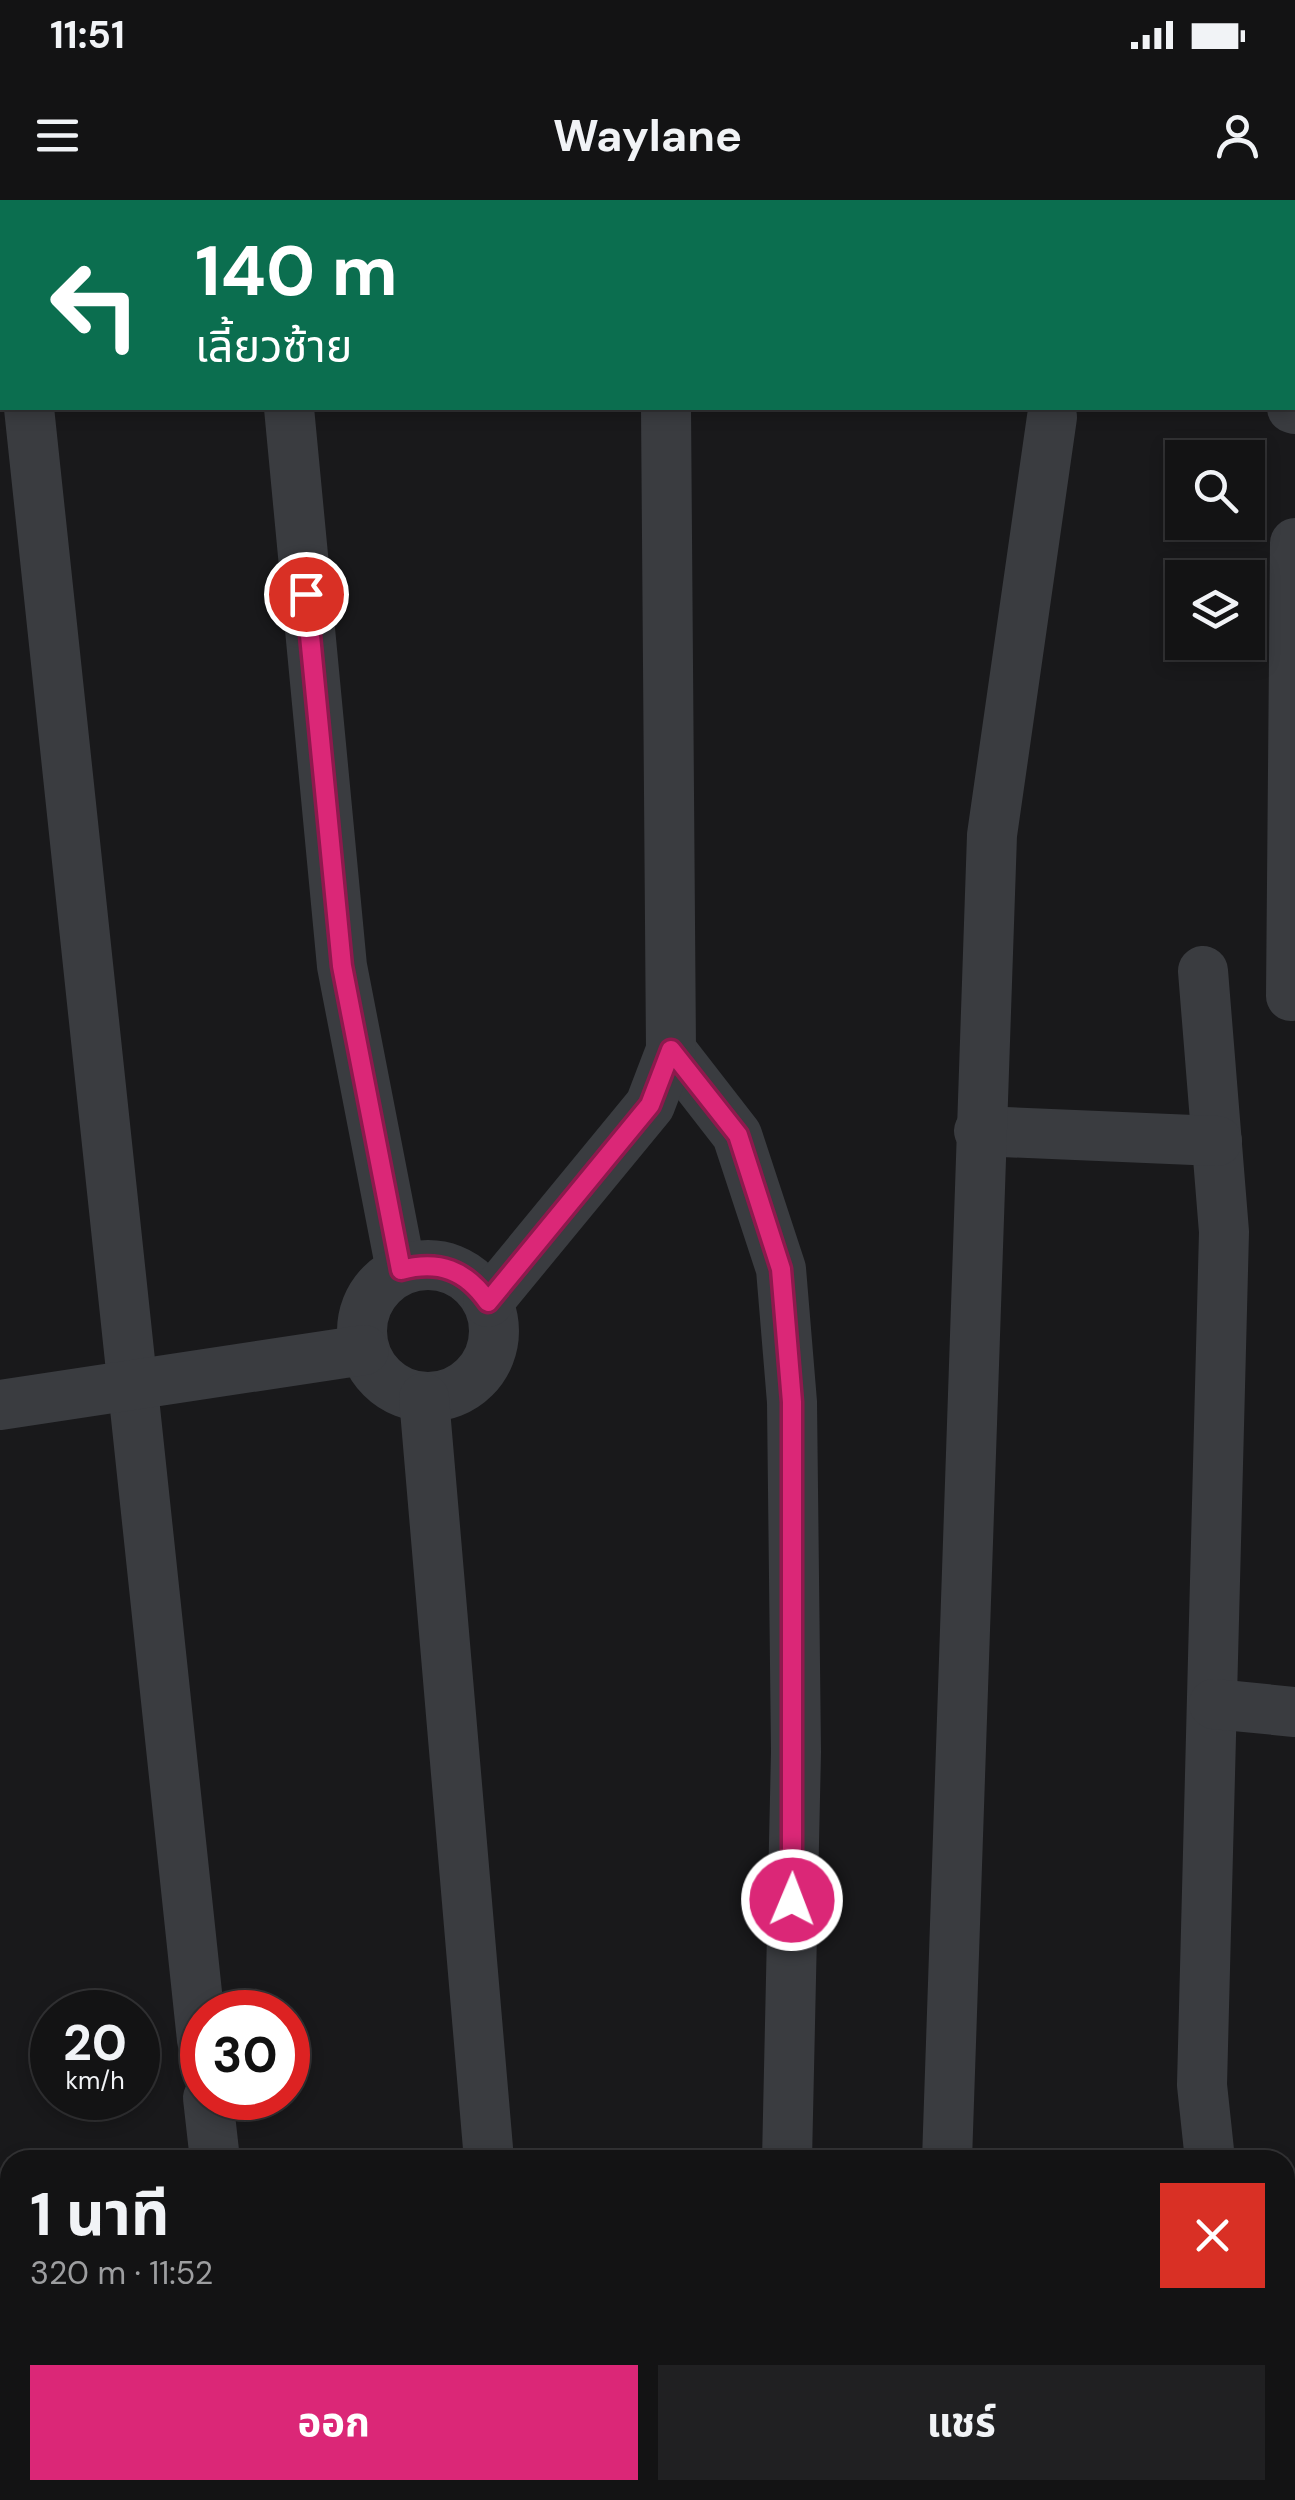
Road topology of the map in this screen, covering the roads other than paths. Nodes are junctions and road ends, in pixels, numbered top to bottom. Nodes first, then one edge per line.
1 (29, 410) edge
2 (289, 410) edge
3 (666, 410) edge
4 (1052, 416) dead end
5 (1295, 543) edge
6 (1203, 970) dead end
7 (1291, 996) dead end
8 (671, 1050) junction
9 (979, 1131) junction
10 (1217, 1141) junction
11 (401, 1270) junction
12 (488, 1302) junction
13 (364, 1350) junction
14 (135, 1386) junction
15 (424, 1398) junction
16 (0, 1406) edge
17 (1214, 1704) junction
18 (1295, 1712) edge
19 (197, 1990) edge
20 (210, 2120) edge
21 (214, 2150) edge
22 (489, 2150) edge
23 (786, 2150) edge
24 (947, 2150) edge
25 (1209, 2150) edge

1 - 14 street
2 - 11 street
3 - 8 street
4 - 9 street
5 - 7 street
6 - 10 street
8 - 12 street
8 - 23 street
9 - 10 street
9 - 24 street
10 - 17 street
11 - 12 street
11 - 13 street
12 - 15 street
13 - 14 street
13 - 15 street
14 - 16 street
14 - 19 street
15 - 22 street
17 - 18 street
17 - 25 street
20 - 21 street

